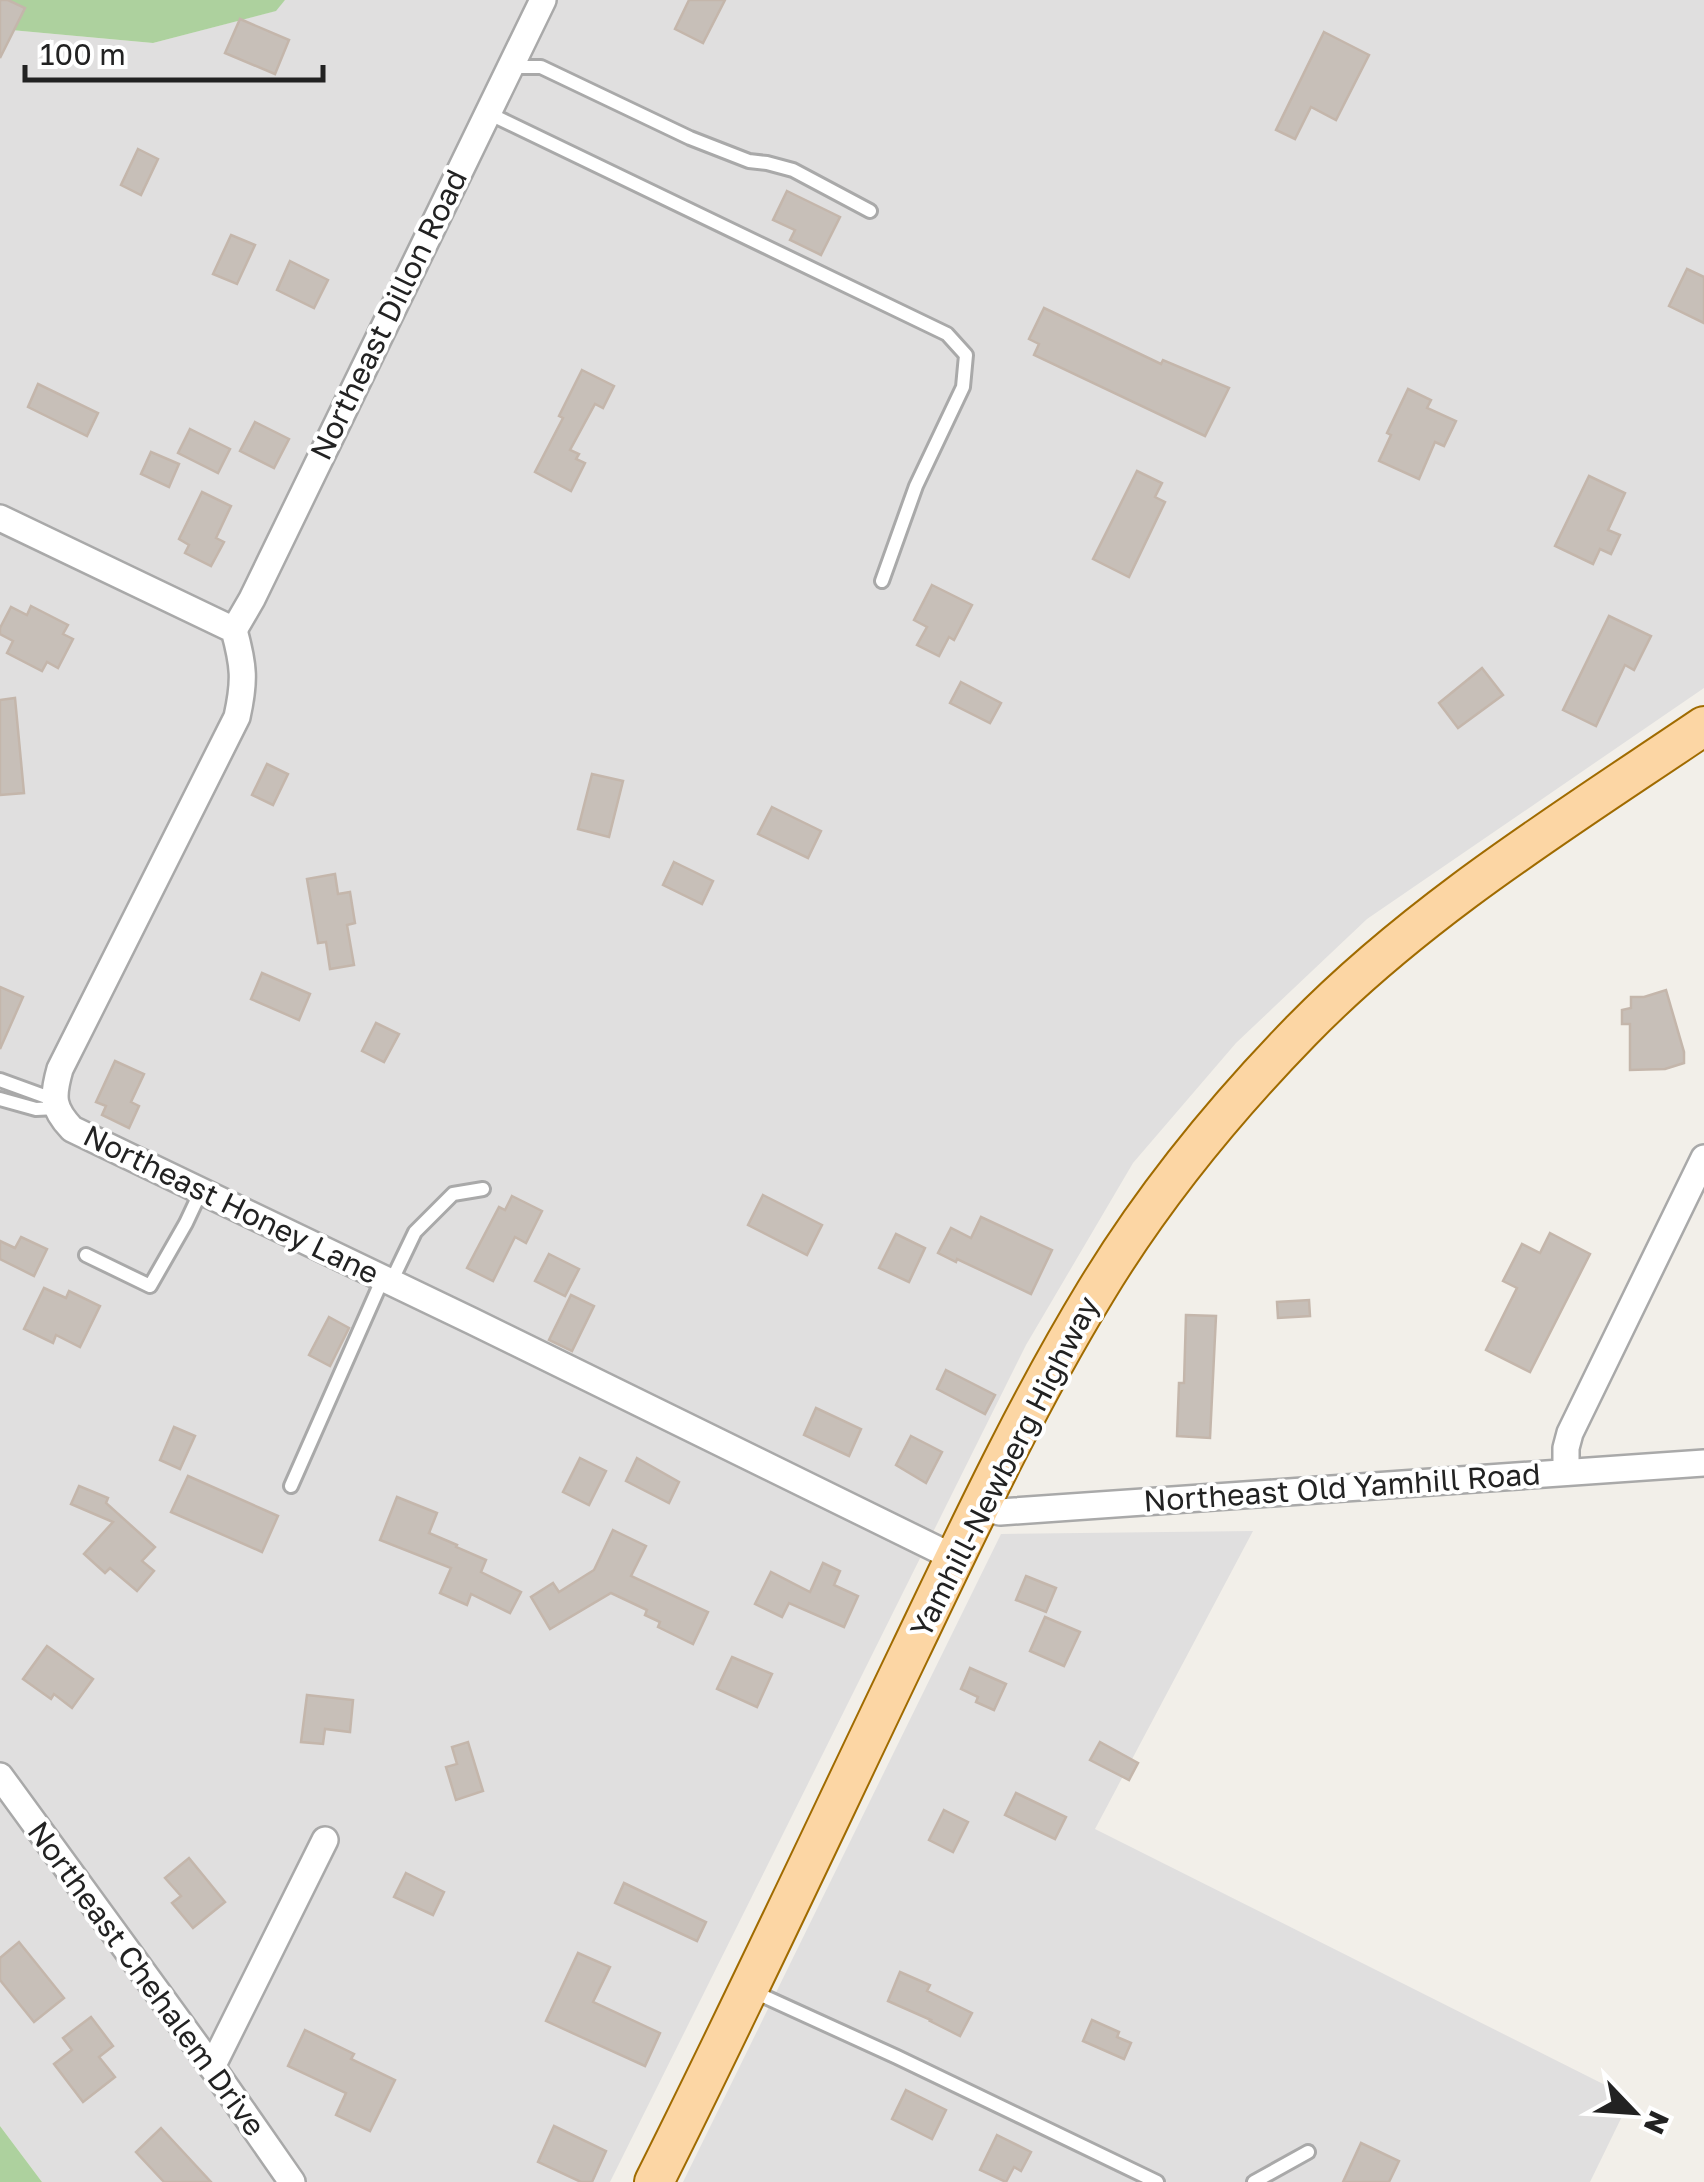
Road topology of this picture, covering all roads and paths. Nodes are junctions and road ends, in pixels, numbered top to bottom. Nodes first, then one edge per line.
1 (543, 0) edge
2 (510, 67) junction
3 (488, 113) junction
4 (870, 210) dead end
5 (0, 518) edge
6 (882, 581) dead end
7 (234, 630) junction
8 (1704, 726) edge
9 (0, 1080) edge
10 (0, 1099) edge
11 (56, 1104) junction
12 (1704, 1158) edge
13 (483, 1189) dead end
14 (201, 1191) junction
15 (86, 1255) dead end
16 (387, 1280) junction
17 (1704, 1462) edge
18 (1566, 1472) junction
19 (291, 1486) dead end
20 (980, 1507) junction
21 (955, 1558) junction
22 (0, 1776) edge
23 (325, 1840) dead end
24 (747, 1990) junction
25 (212, 2067) junction
26 (1308, 2152) dead end
27 (292, 2182) edge
28 (654, 2182) edge
29 (1157, 2182) edge
30 (1254, 2182) edge

1 - 2 street, Northeast Dillon Road
2 - 3 street, Northeast Dillon Road
2 - 4 lane
3 - 6 lane
3 - 7 street, Northeast Dillon Road
5 - 7 street
7 - 11 street, Northeast Honey Lane
8 - 20 main road, Yamhill-Newberg Highway
9 - 11 lane
10 - 11 lane
11 - 14 street, Northeast Honey Lane
12 - 18 street
13 - 16 lane
14 - 15 lane
14 - 16 street, Northeast Honey Lane
16 - 19 lane
16 - 21 street, Northeast Honey Lane
17 - 18 street, Northeast Old Yamhill Road
18 - 20 street, Northeast Old Yamhill Road
20 - 21 main road, Yamhill-Newberg Highway
21 - 24 main road, Yamhill-Newberg Highway
22 - 25 street, Northeast Chehalem Drive
23 - 25 street
24 - 28 main road, Yamhill-Newberg Highway
24 - 29 lane
25 - 27 street, Northeast Chehalem Drive
26 - 30 lane

